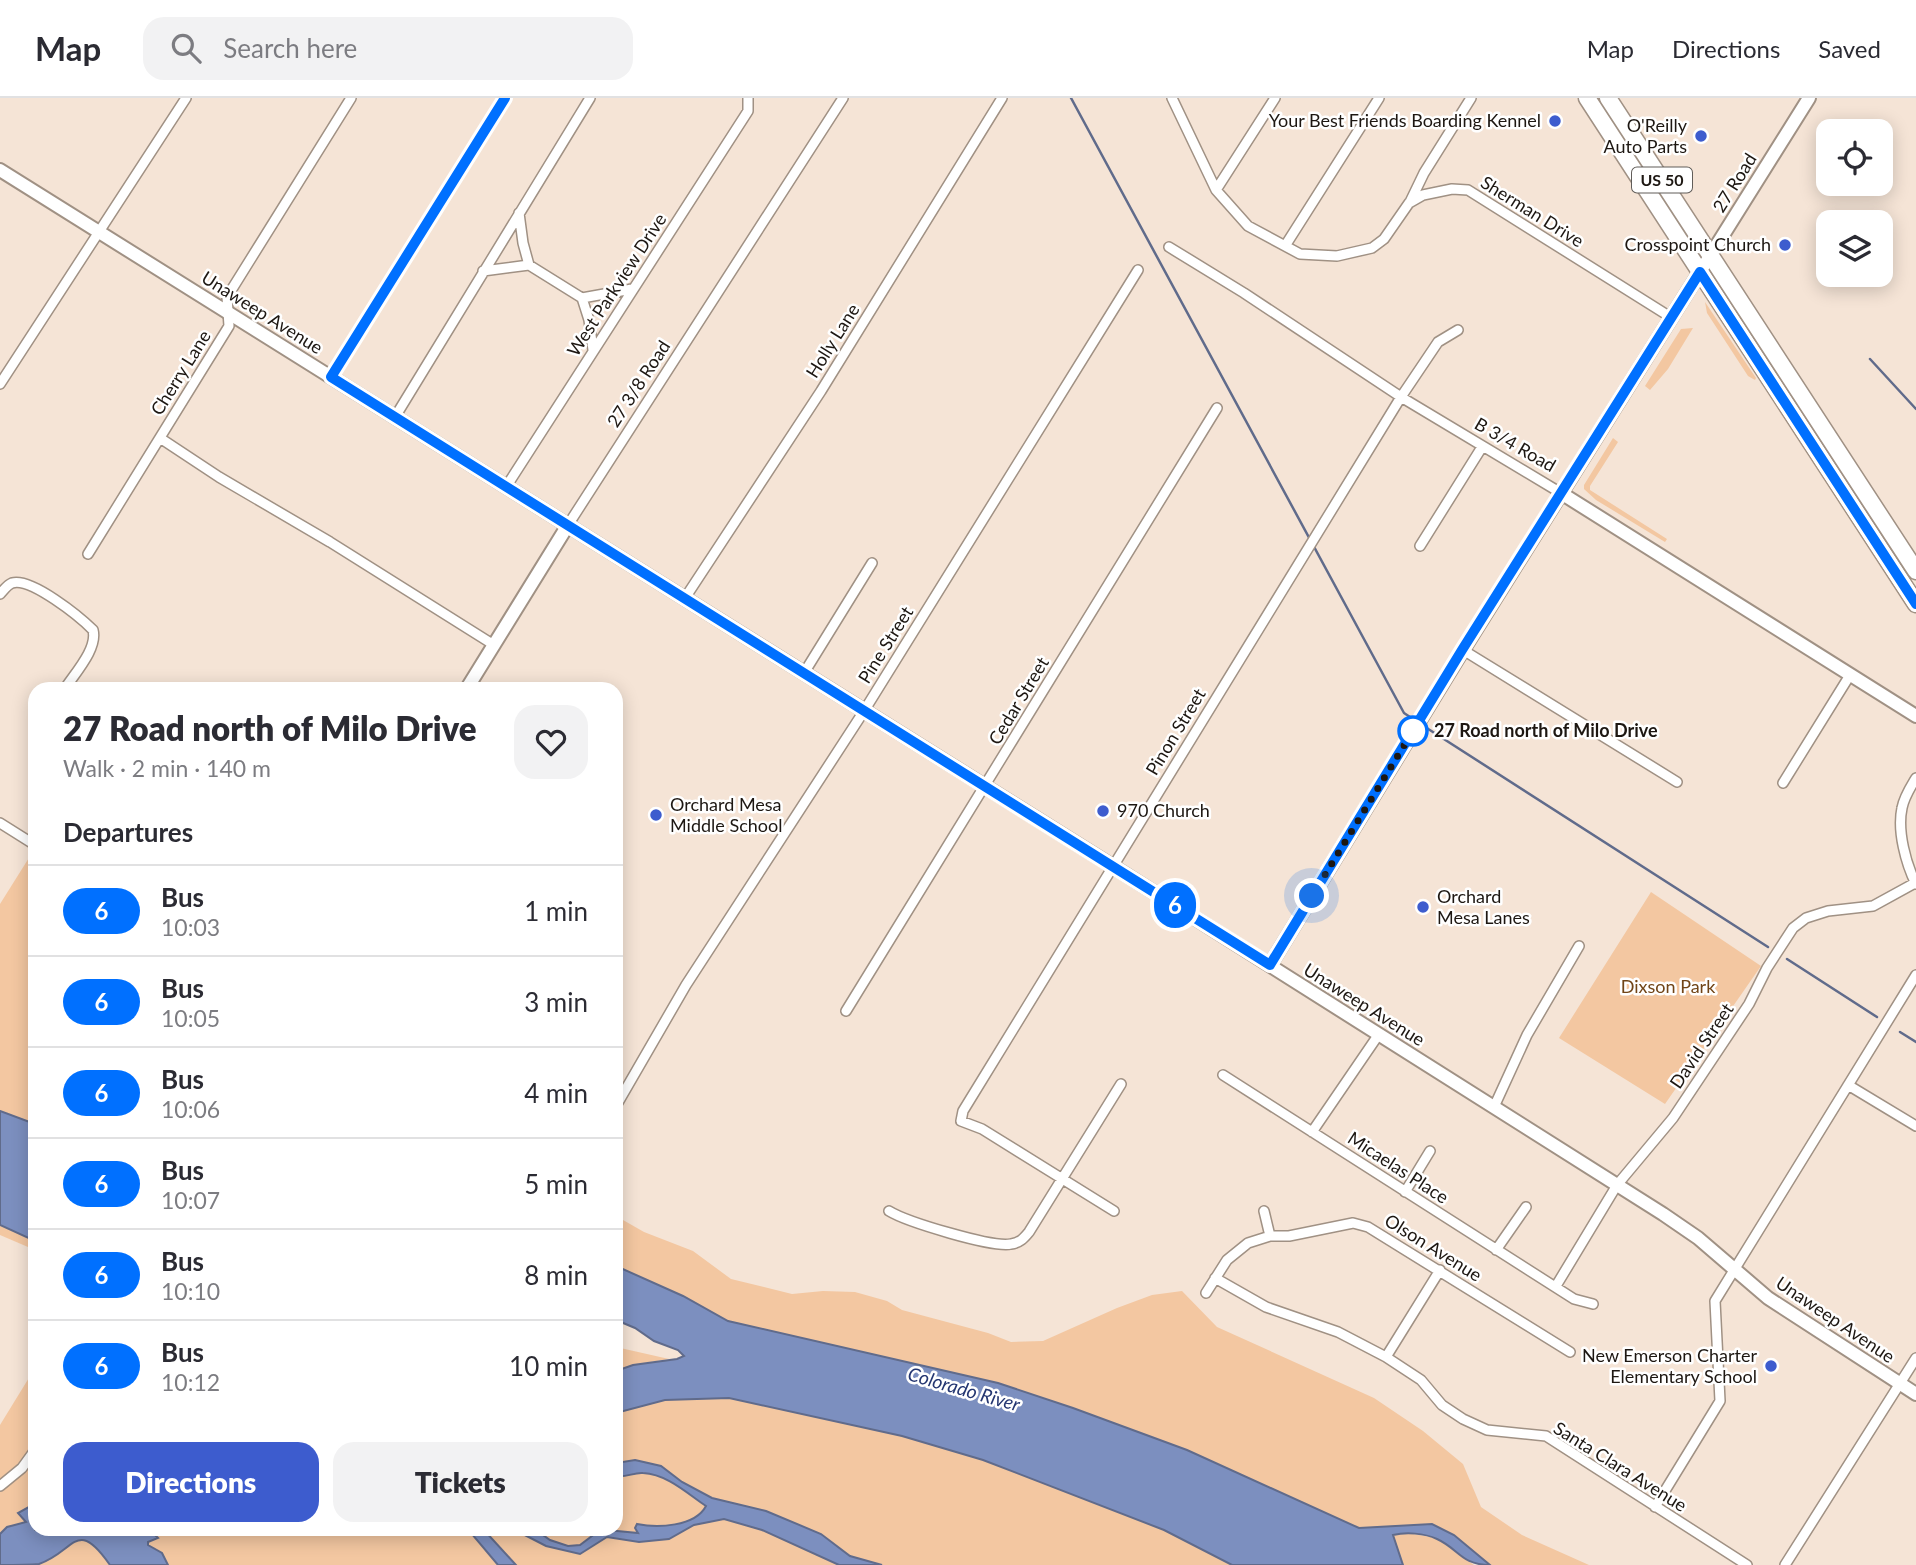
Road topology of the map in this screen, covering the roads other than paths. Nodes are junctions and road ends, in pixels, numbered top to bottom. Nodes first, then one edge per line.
1 (186, 98) edge
2 (351, 98) edge
3 (505, 98) edge
4 (590, 98) edge
5 (748, 98) edge
6 (843, 98) edge
7 (1002, 98) edge
8 (1171, 98) edge
9 (1275, 98) edge
10 (1379, 98) edge
11 (1471, 98) edge
12 (1587, 98) edge
13 (1809, 98) edge
14 (1610, 100) edge
15 (0, 170) edge
16 (1216, 190) junction
17 (1409, 203) junction
18 (519, 213) junction
19 (99, 231) junction
20 (1285, 246) junction
21 (1169, 247) dead end
22 (1711, 256) junction
23 (529, 265) junction
24 (1138, 270) dead end
25 (483, 271) junction
26 (1700, 272) junction
27 (632, 289) junction
28 (582, 298) junction
29 (228, 312) junction
30 (1672, 318) junction
31 (1458, 330) dead end
32 (593, 350) junction
33 (331, 377) junction
34 (0, 384) edge
35 (1401, 397) junction
36 (1217, 408) dead end
37 (395, 417) junction
38 (160, 438) junction
39 (1482, 447) junction
40 (506, 487) junction
41 (1561, 493) junction
42 (568, 525) junction
43 (1420, 546) dead end
44 (88, 554) dead end
45 (872, 563) dead end
46 (1916, 571) edge
47 (0, 594) edge
48 (685, 598) junction
49 (1916, 604) edge
50 (494, 645) junction
51 (1462, 650) junction
52 (804, 673) junction
53 (1850, 675) junction
54 (69, 682) edge
55 (471, 682) edge
56 (864, 711) junction
57 (1916, 716) edge
58 (1916, 778) edge
59 (1677, 782) dead end
60 (1783, 783) dead end
61 (985, 787) junction
62 (0, 823) edge
63 (28, 841) edge
64 (1114, 867) junction
65 (1915, 884) edge
66 (1579, 946) dead end
67 (1270, 965) junction
68 (1916, 975) edge
69 (846, 1011) dead end
70 (1379, 1034) junction
71 (1223, 1075) dead end
72 (1121, 1084) dead end
73 (1848, 1085) junction
74 (623, 1094) edge
75 (1494, 1107) junction
76 (1916, 1126) edge
77 (1312, 1132) junction
78 (1430, 1151) dead end
79 (1062, 1178) junction
80 (1617, 1185) junction
81 (1405, 1192) junction
82 (1526, 1207) dead end
83 (1114, 1211) dead end
84 (1264, 1211) dead end
85 (889, 1212) dead end
86 (1270, 1236) junction
87 (1496, 1250) junction
88 (1735, 1269) junction
89 (1440, 1270) junction
90 (1215, 1278) junction
91 (1556, 1286) junction
92 (1206, 1293) dead end
93 (1592, 1304) dead end
94 (1570, 1352) dead end
95 (1386, 1357) junction
96 (1916, 1358) edge
97 (1900, 1384) junction
98 (1916, 1394) edge
99 (28, 1460) edge
100 (0, 1486) edge
101 (1655, 1507) junction
102 (1747, 1565) edge
103 (1785, 1565) edge

1 - 19 street
2 - 29 street, Cherry Lane
3 - 33 street
4 - 18 street
5 - 27 street, West Parkview Drive
6 - 42 street, 27 3/8 Road
7 - 48 street, Holly Lane
8 - 16 street
9 - 16 street
10 - 20 street
11 - 17 street
12 - 26 highway, US 50
13 - 22 main road, 27 Road
14 - 22 highway, US 50
15 - 19 main road, Unaweep Avenue
16 - 20 street
17 - 20 street
17 - 30 street, Sherman Drive
18 - 23 street
18 - 25 street
19 - 29 main road, Unaweep Avenue
19 - 34 street
21 - 35 street, B 3/4 Road
22 - 26 main road, 27 Road
22 - 46 highway, US 50
23 - 25 street
23 - 28 street
24 - 56 street, Pine Street
25 - 37 street
26 - 30 main road, 27 Road
26 - 49 highway, US 50
27 - 28 street
27 - 32 street, West Parkview Drive
28 - 32 street
29 - 33 main road, Unaweep Avenue
29 - 38 street, Cherry Lane
30 - 41 main road, 27 Road
31 - 35 street, Pinon Street
32 - 40 street, West Parkview Drive
33 - 37 main road, Unaweep Avenue
35 - 39 street, B 3/4 Road
35 - 64 street, Pinon Street
36 - 61 street, Cedar Street
37 - 40 main road, Unaweep Avenue
38 - 44 street, Cherry Lane
38 - 50 street
39 - 41 street, B 3/4 Road
39 - 43 street
40 - 42 main road, Unaweep Avenue
41 - 51 main road, 27 Road
41 - 53 main road, B 3/4 Road
42 - 48 main road, Unaweep Avenue
42 - 50 main road, 27 3/8 Road
45 - 52 street
47 - 54 street
48 - 52 main road, Unaweep Avenue
50 - 55 main road, 27 3/8 Road
51 - 59 street
51 - 67 main road, 27 Road
52 - 56 main road, Unaweep Avenue
53 - 57 main road, B 3/4 Road
53 - 60 street
56 - 61 main road, Unaweep Avenue
56 - 74 street, Pine Street
58 - 65 street
61 - 64 main road, Unaweep Avenue
61 - 69 street, Cedar Street
62 - 63 street
64 - 67 main road, Unaweep Avenue
64 - 79 street, Pinon Street
65 - 80 street, David Street
66 - 75 street
67 - 70 main road, Unaweep Avenue
68 - 73 street
70 - 75 main road, Unaweep Avenue
70 - 77 street
71 - 77 street, Micaelas Place
72 - 79 street
73 - 76 street
73 - 88 street
75 - 80 main road, Unaweep Avenue
77 - 81 street, Micaelas Place
78 - 81 street
79 - 83 street
79 - 85 street
80 - 88 main road, Unaweep Avenue
80 - 91 street, David Street
81 - 87 street, Micaelas Place
82 - 87 street
84 - 86 street
86 - 89 street, Olson Avenue
86 - 90 street, Olson Avenue
87 - 91 street, Micaelas Place
88 - 97 main road, Unaweep Avenue
88 - 101 street
89 - 94 street, Olson Avenue
89 - 95 street
90 - 92 street, Olson Avenue
90 - 95 street, Santa Clara Avenue
91 - 93 street, Micaelas Place
95 - 101 street, Santa Clara Avenue
96 - 97 street
97 - 98 main road, Unaweep Avenue
97 - 103 street
99 - 100 street
101 - 102 street, Santa Clara Avenue

